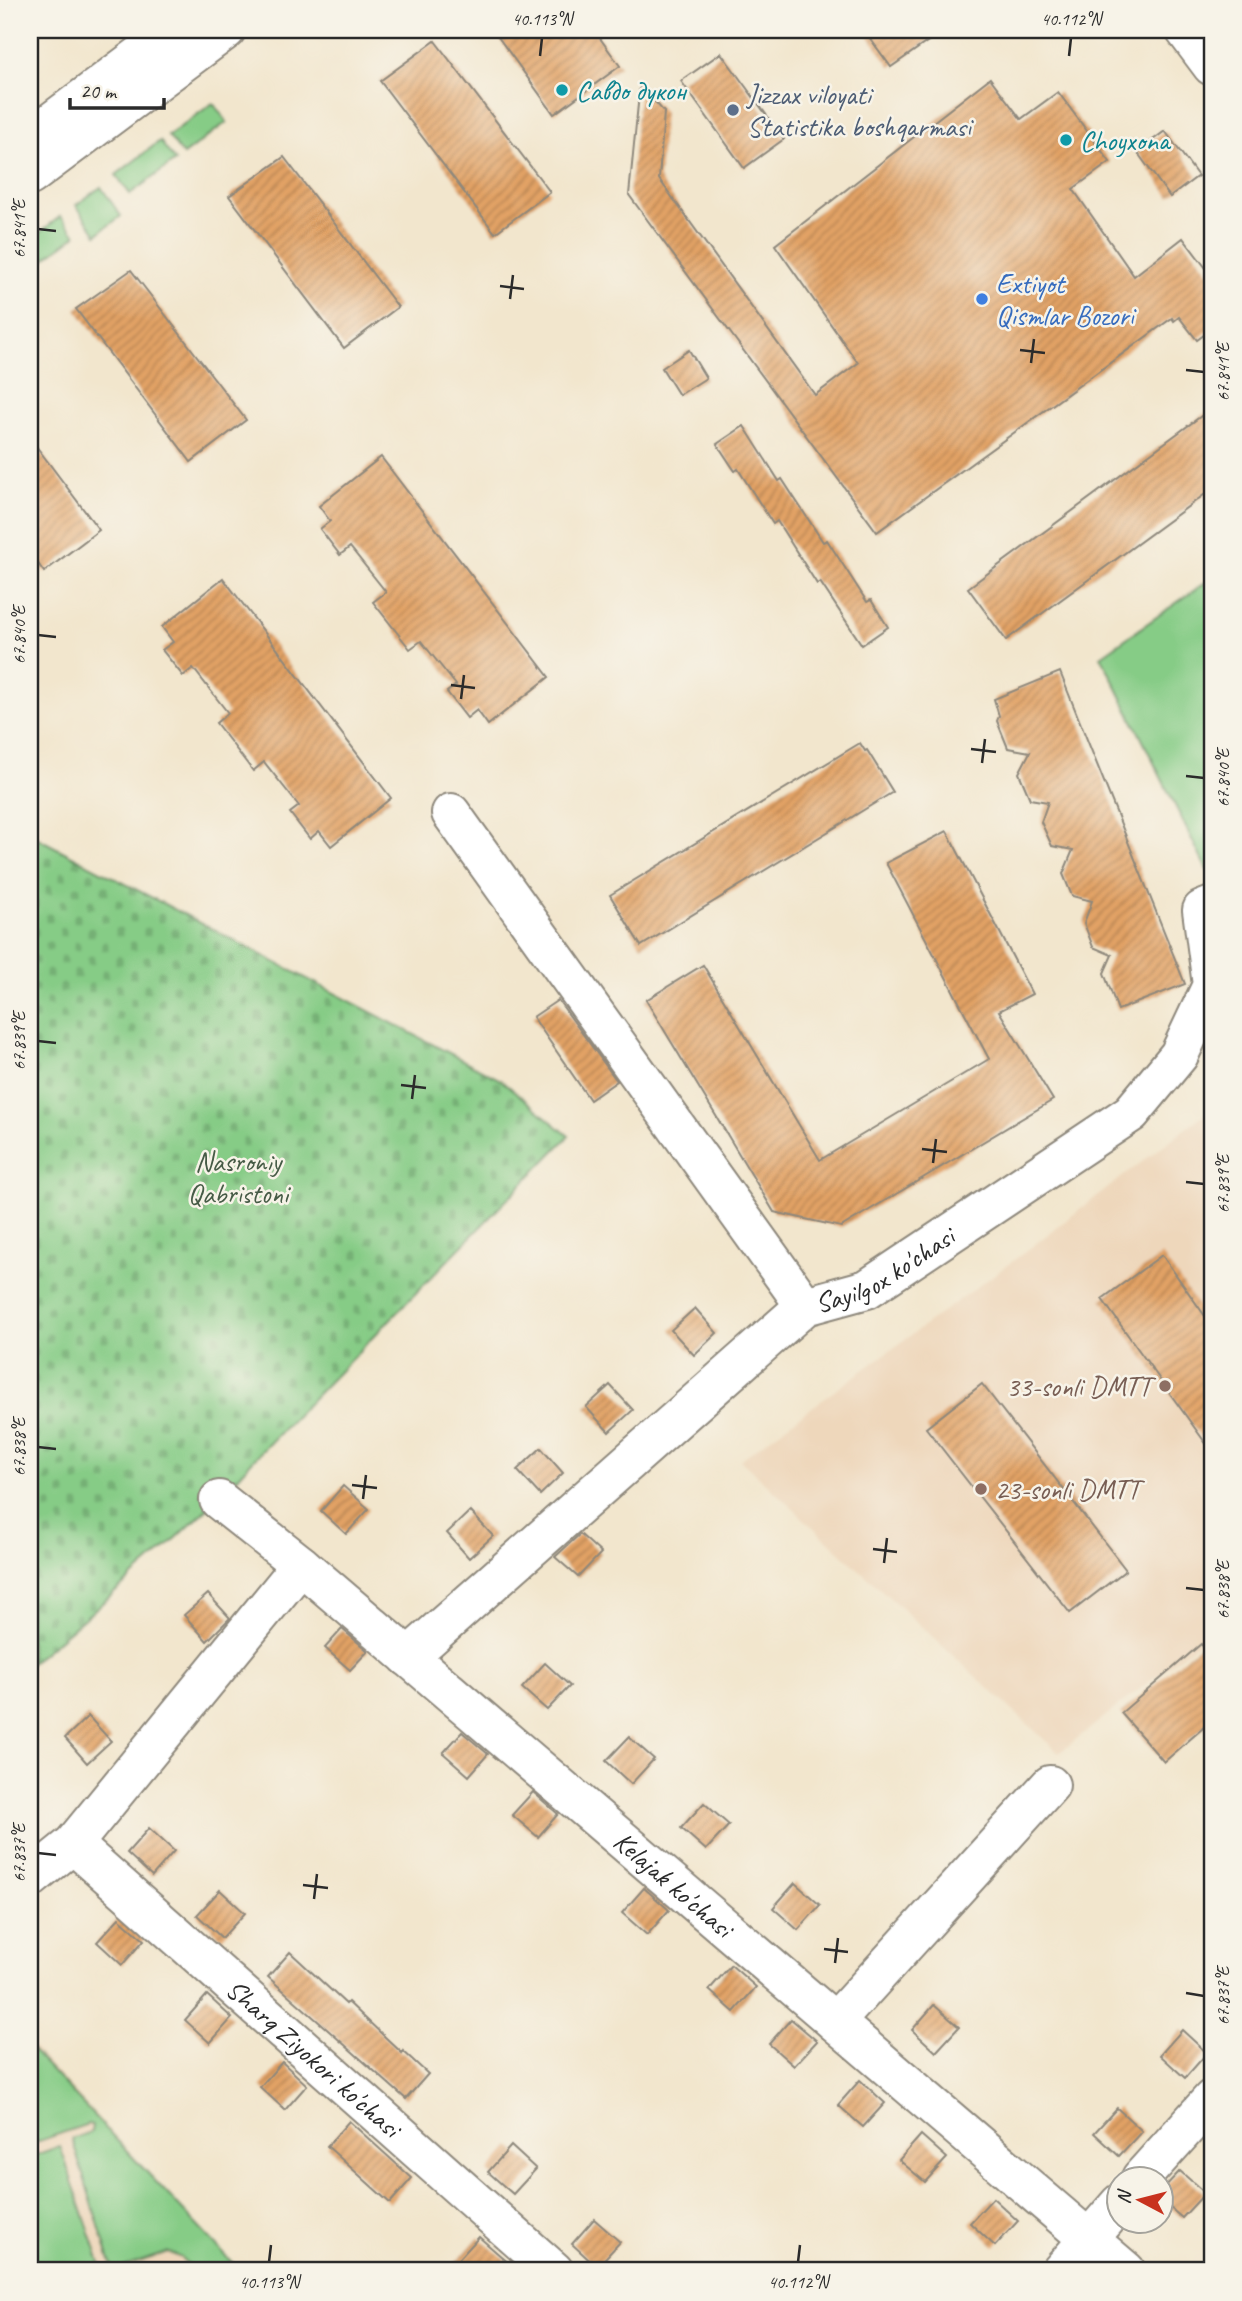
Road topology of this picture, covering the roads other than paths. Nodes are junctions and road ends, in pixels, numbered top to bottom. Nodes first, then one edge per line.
1 (174, 30) edge
2 (226, 30) edge
3 (1185, 30) edge
4 (1212, 66) edge
5 (30, 138) edge
6 (30, 176) edge
7 (451, 813) dead end
8 (1212, 906) edge
9 (805, 1306) junction
10 (219, 1500) dead end
11 (301, 1564) junction
12 (408, 1657) junction
13 (1050, 1785) dead end
14 (73, 1844) junction
15 (30, 1879) edge
16 (835, 2022) junction
17 (1212, 2099) edge
18 (1154, 2164) edge
19 (1106, 2218) edge
20 (1088, 2239) junction
21 (554, 2271) edge
22 (1061, 2271) edge
23 (1126, 2271) edge

1 - 5 street
2 - 6 street
3 - 4 street
7 - 9 street
8 - 9 street, Sayilgox ko'chasi
9 - 12 street, Sayilgox ko'chasi
10 - 11 street, Kelajak ko'chasi
11 - 12 street, Kelajak ko'chasi
11 - 14 street
12 - 16 street, Kelajak ko'chasi
13 - 16 street
14 - 15 street
14 - 21 street, Sharq Ziyokori ko'chasi
16 - 20 street, Kelajak ko'chasi
17 - 18 street
19 - 20 street
20 - 22 street
20 - 23 street, Kelajak ko'chasi

